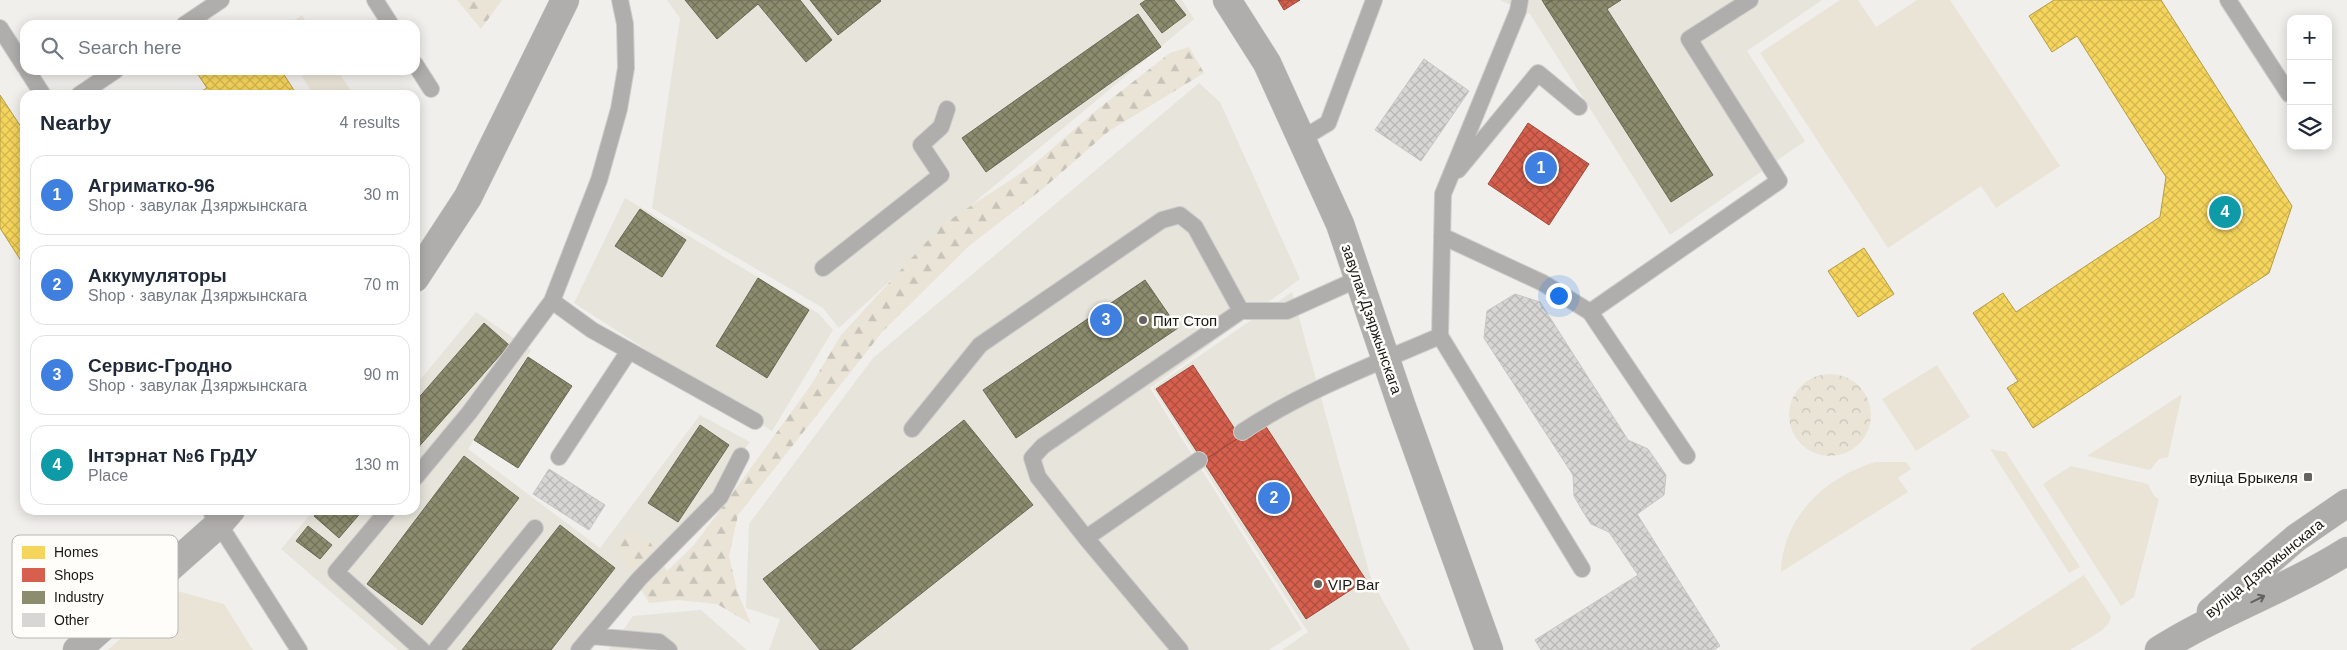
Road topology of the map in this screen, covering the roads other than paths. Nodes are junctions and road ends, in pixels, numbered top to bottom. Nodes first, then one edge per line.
1 (221, 0) edge
2 (375, 0) edge
3 (565, 0) edge
4 (620, 0) edge
5 (1228, 0) edge
6 (1374, 0) edge
7 (1520, 0) edge
8 (1750, 0) edge
9 (2228, 0) edge
10 (191, 20) edge
11 (388, 20) edge
12 (0, 28) edge
13 (20, 60) edge
14 (420, 72) edge
15 (30, 75) edge
16 (109, 75) edge
17 (430, 89) dead end
18 (40, 90) edge
19 (86, 90) edge
20 (2287, 91) edge
21 (1580, 107) dead end
22 (947, 109) dead end
23 (1300, 140) junction
24 (1447, 183) junction
25 (1442, 236) junction
26 (823, 268) dead end
27 (420, 270) edge
28 (1358, 279) junction
29 (552, 301) junction
30 (1241, 311) junction
31 (1590, 312) junction
32 (1440, 336) junction
33 (629, 350) junction
34 (1385, 360) junction
35 (755, 421) dead end
36 (912, 429) dead end
37 (1242, 432) dead end
38 (741, 456) dead end
39 (1687, 456) dead end
40 (558, 457) dead end
41 (1199, 460) dead end
42 (420, 472) edge
43 (2347, 503) edge
44 (220, 515) edge
45 (384, 515) edge
46 (535, 528) dead end
47 (1086, 538) junction
48 (2347, 552) edge
49 (178, 555) edge
50 (1582, 569) dead end
51 (2183, 635) junction
52 (591, 636) junction
53 (90, 638) edge
54 (77, 650) edge
55 (299, 650) edge
56 (422, 650) edge
57 (436, 650) edge
58 (579, 650) edge
59 (669, 650) edge
60 (1180, 650) edge
61 (1489, 650) edge
62 (2159, 650) edge

1 - 10 lane
2 - 11 lane
3 - 27 street
4 - 29 lane
5 - 23 street, завулак Дзяржынскага
6 - 23 lane
7 - 24 lane
8 - 31 lane
9 - 20 lane
12 - 13 lane
14 - 17 lane
15 - 18 lane
16 - 19 lane
21 - 24 lane
22 - 26 lane
23 - 28 street, завулак Дзяржынскага
24 - 25 lane
25 - 31 lane
25 - 32 lane
28 - 30 lane
28 - 34 street, завулак Дзяржынскага
29 - 33 lane
29 - 42 lane
30 - 36 lane
30 - 47 lane
31 - 39 lane
32 - 34 lane
32 - 50 lane
33 - 35 lane
33 - 40 lane
34 - 37 lane
34 - 61 street, завулак Дзяржынскага
38 - 52 lane
41 - 47 lane
43 - 51 main road, вуліца Дзяржынскага
44 - 49 street
44 - 55 lane
45 - 56 lane
46 - 57 lane
47 - 60 lane
51 -> 48 main road, вуліца Дзяржынскага
51 - 62 main road, вуліца Дзяржынскага
52 - 58 lane
52 - 59 lane
53 - 54 street

